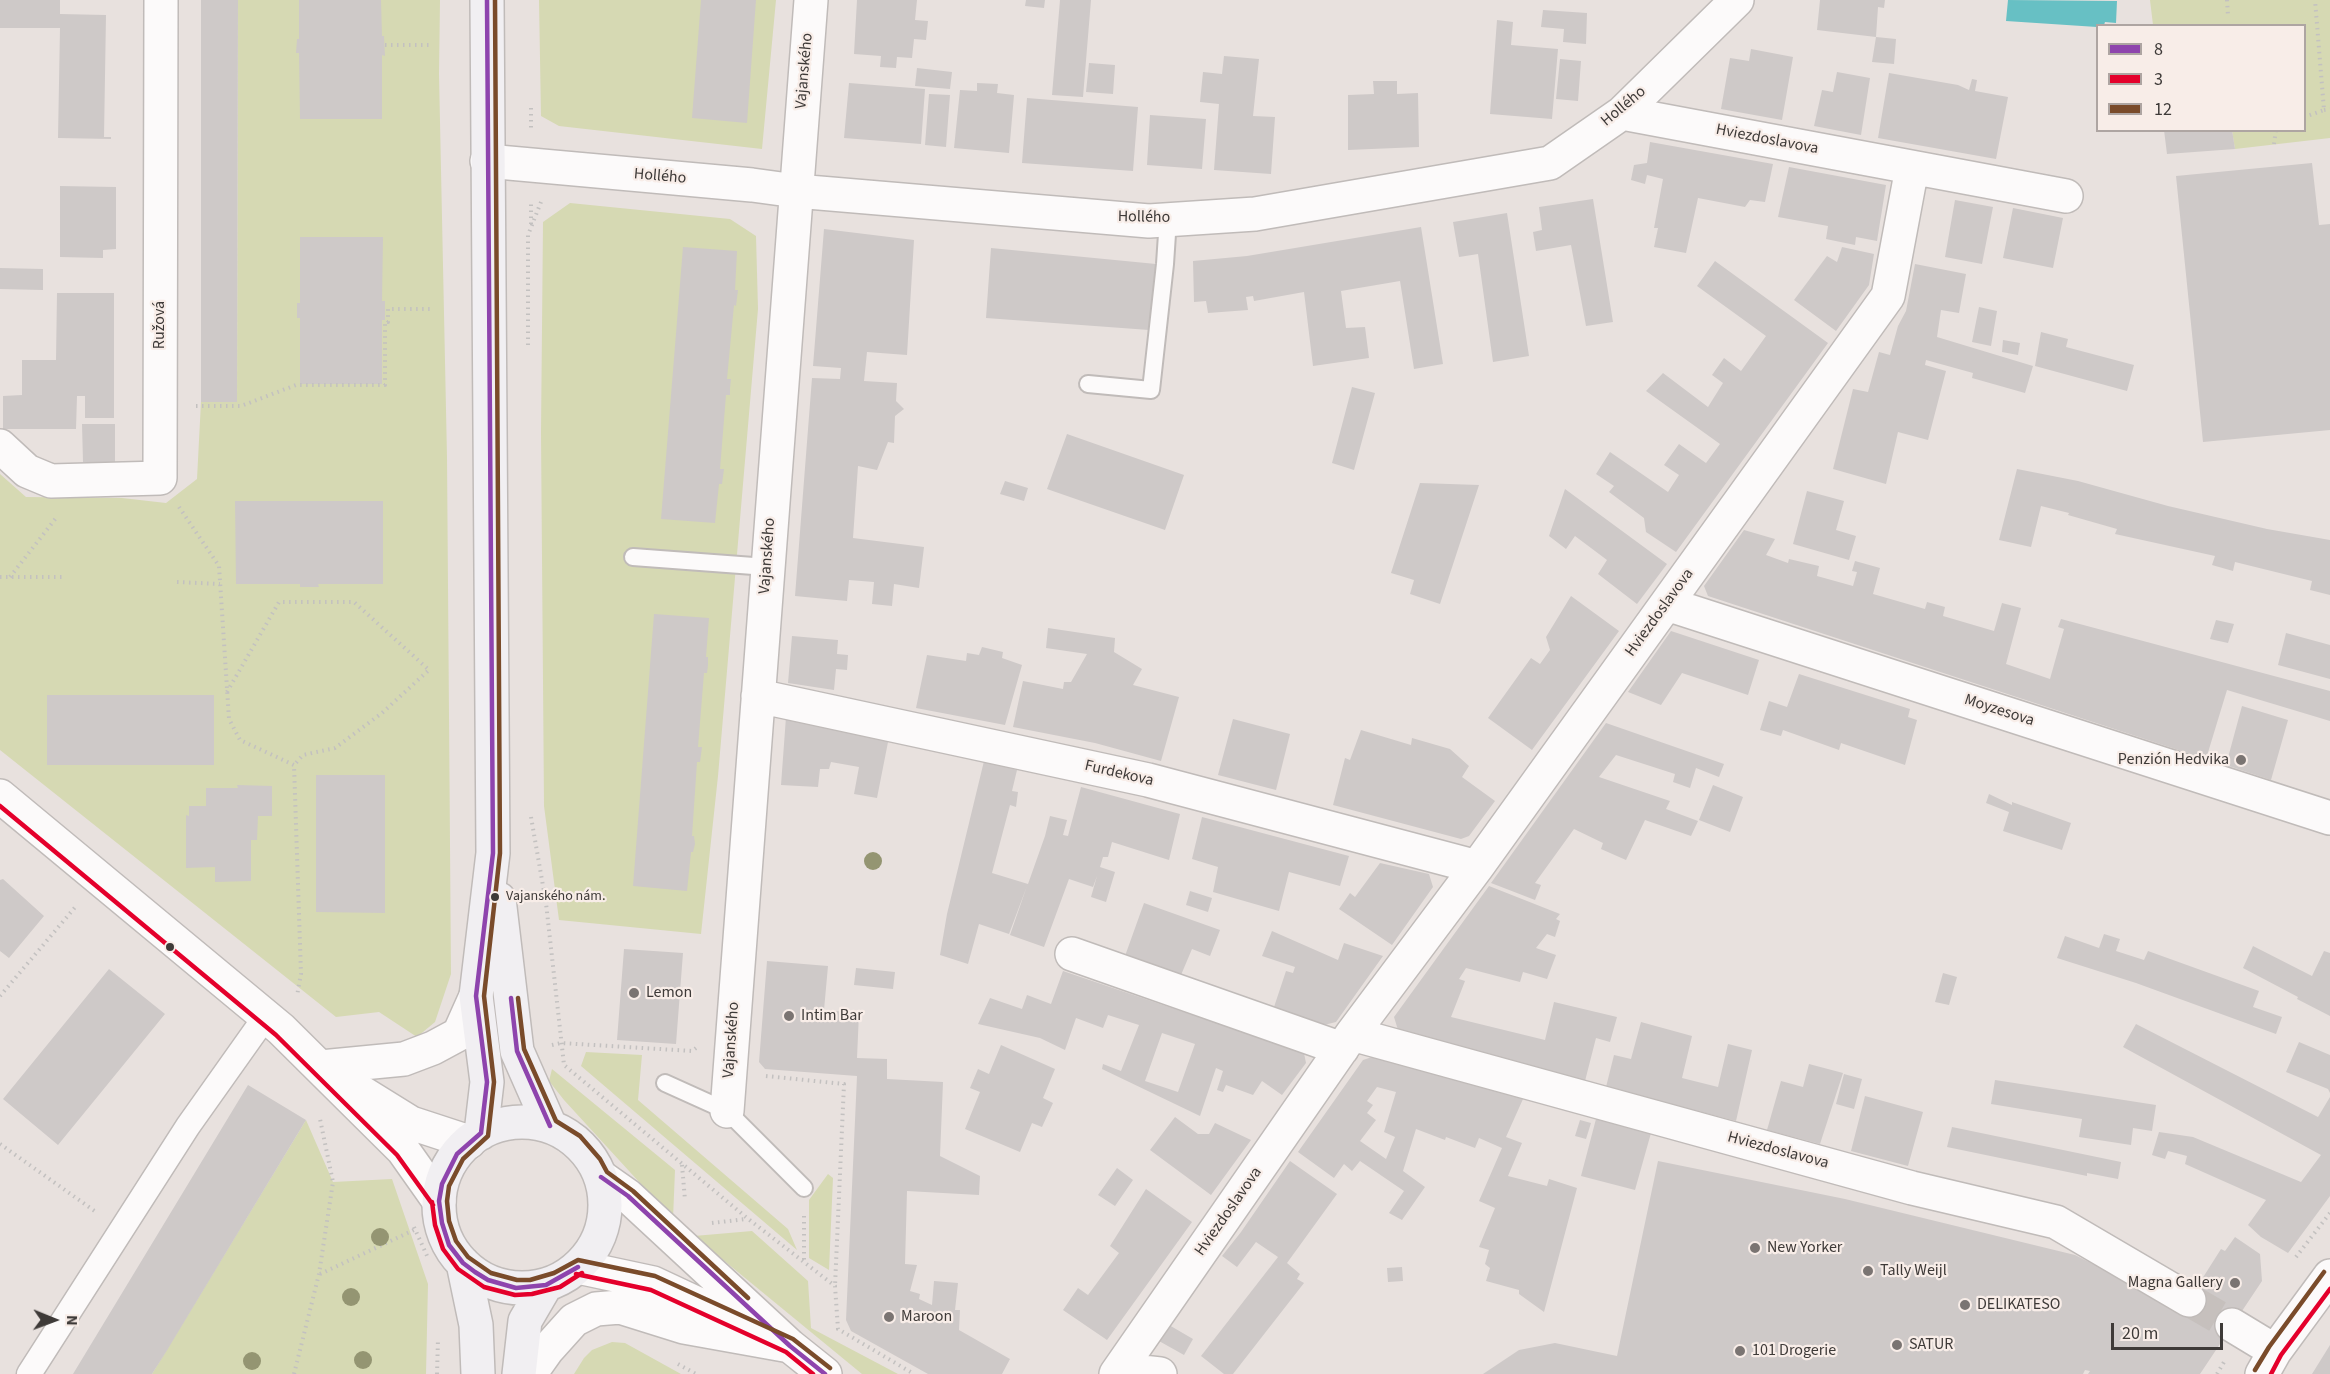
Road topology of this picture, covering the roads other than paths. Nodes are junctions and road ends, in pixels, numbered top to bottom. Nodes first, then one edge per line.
1 (161, 0) edge
2 (487, 0) edge
3 (811, 0) edge
4 (1737, 0) edge
5 (1622, 113) junction
6 (487, 161) junction
7 (1912, 168) junction
8 (796, 191) junction
9 (2066, 196) dead end
10 (1168, 219) junction
11 (1088, 384) dead end
12 (0, 446) edge
13 (633, 557) dead end
14 (767, 567) junction
15 (1667, 604) junction
16 (758, 696) junction
17 (0, 796) edge
18 (2330, 818) edge
19 (493, 853) junction
20 (1477, 867) junction
21 (1072, 954) dead end
22 (476, 996) junction
23 (273, 1022) junction
24 (1347, 1042) junction
25 (321, 1067) junction
26 (665, 1083) dead end
27 (727, 1111) junction
28 (550, 1126) junction
29 (475, 1137) junction
30 (600, 1177) junction
31 (804, 1188) road end
32 (440, 1201) junction
33 (463, 1263) junction
34 (578, 1267) junction
35 (2330, 1276) edge
36 (546, 1285) junction
37 (2189, 1300) tunnel mouth
38 (2232, 1325) tunnel mouth
39 (790, 1346) junction
40 (2269, 1362) edge
41 (29, 1374) edge
42 (478, 1374) edge
43 (519, 1374) edge
44 (530, 1374) edge
45 (825, 1374) edge
46 (1116, 1374) edge
47 (1132, 1374) edge
48 (1160, 1374) edge

1 - 12 street, Ružová
2 - 6 main road
3 - 8 street, Vajanského
4 - 5 street, Hollého
5 - 7 street, Hviezdoslavova
5 - 10 street, Hollého
6 - 8 street, Hollého
6 - 19 main road
7 - 9 street, Hviezdoslavova
7 - 15 street, Hviezdoslavova
8 - 10 street, Hollého
8 - 14 street, Vajanského
10 - 11 lane
13 - 14 lane
14 - 16 street, Vajanského
15 - 18 street, Moyzesova
15 - 20 street, Hviezdoslavova
16 - 20 street, Furdekova
16 - 27 street, Vajanského
17 - 23 street
19 - 22 main road
19 - 28 main road
20 - 24 street, Hviezdoslavova
21 - 24 street, Hviezdoslavova
22 - 25 street
22 - 29 main road
23 - 25 street
23 - 41 street
24 - 37 street, Hviezdoslavova
24 - 46 street, Hviezdoslavova
25 - 29 street
25 - 32 street
26 - 27 lane
27 - 31 lane
28 - 29 main road
28 - 30 main road
29 - 32 main road
30 - 34 main road
30 - 39 street
32 - 33 main road
33 - 36 main road
33 - 42 main road
34 - 36 main road
34 - 39 street
35 - 40 street
36 - 43 main road
38 - 40 street
39 - 44 street
39 - 45 street
47 - 48 street

